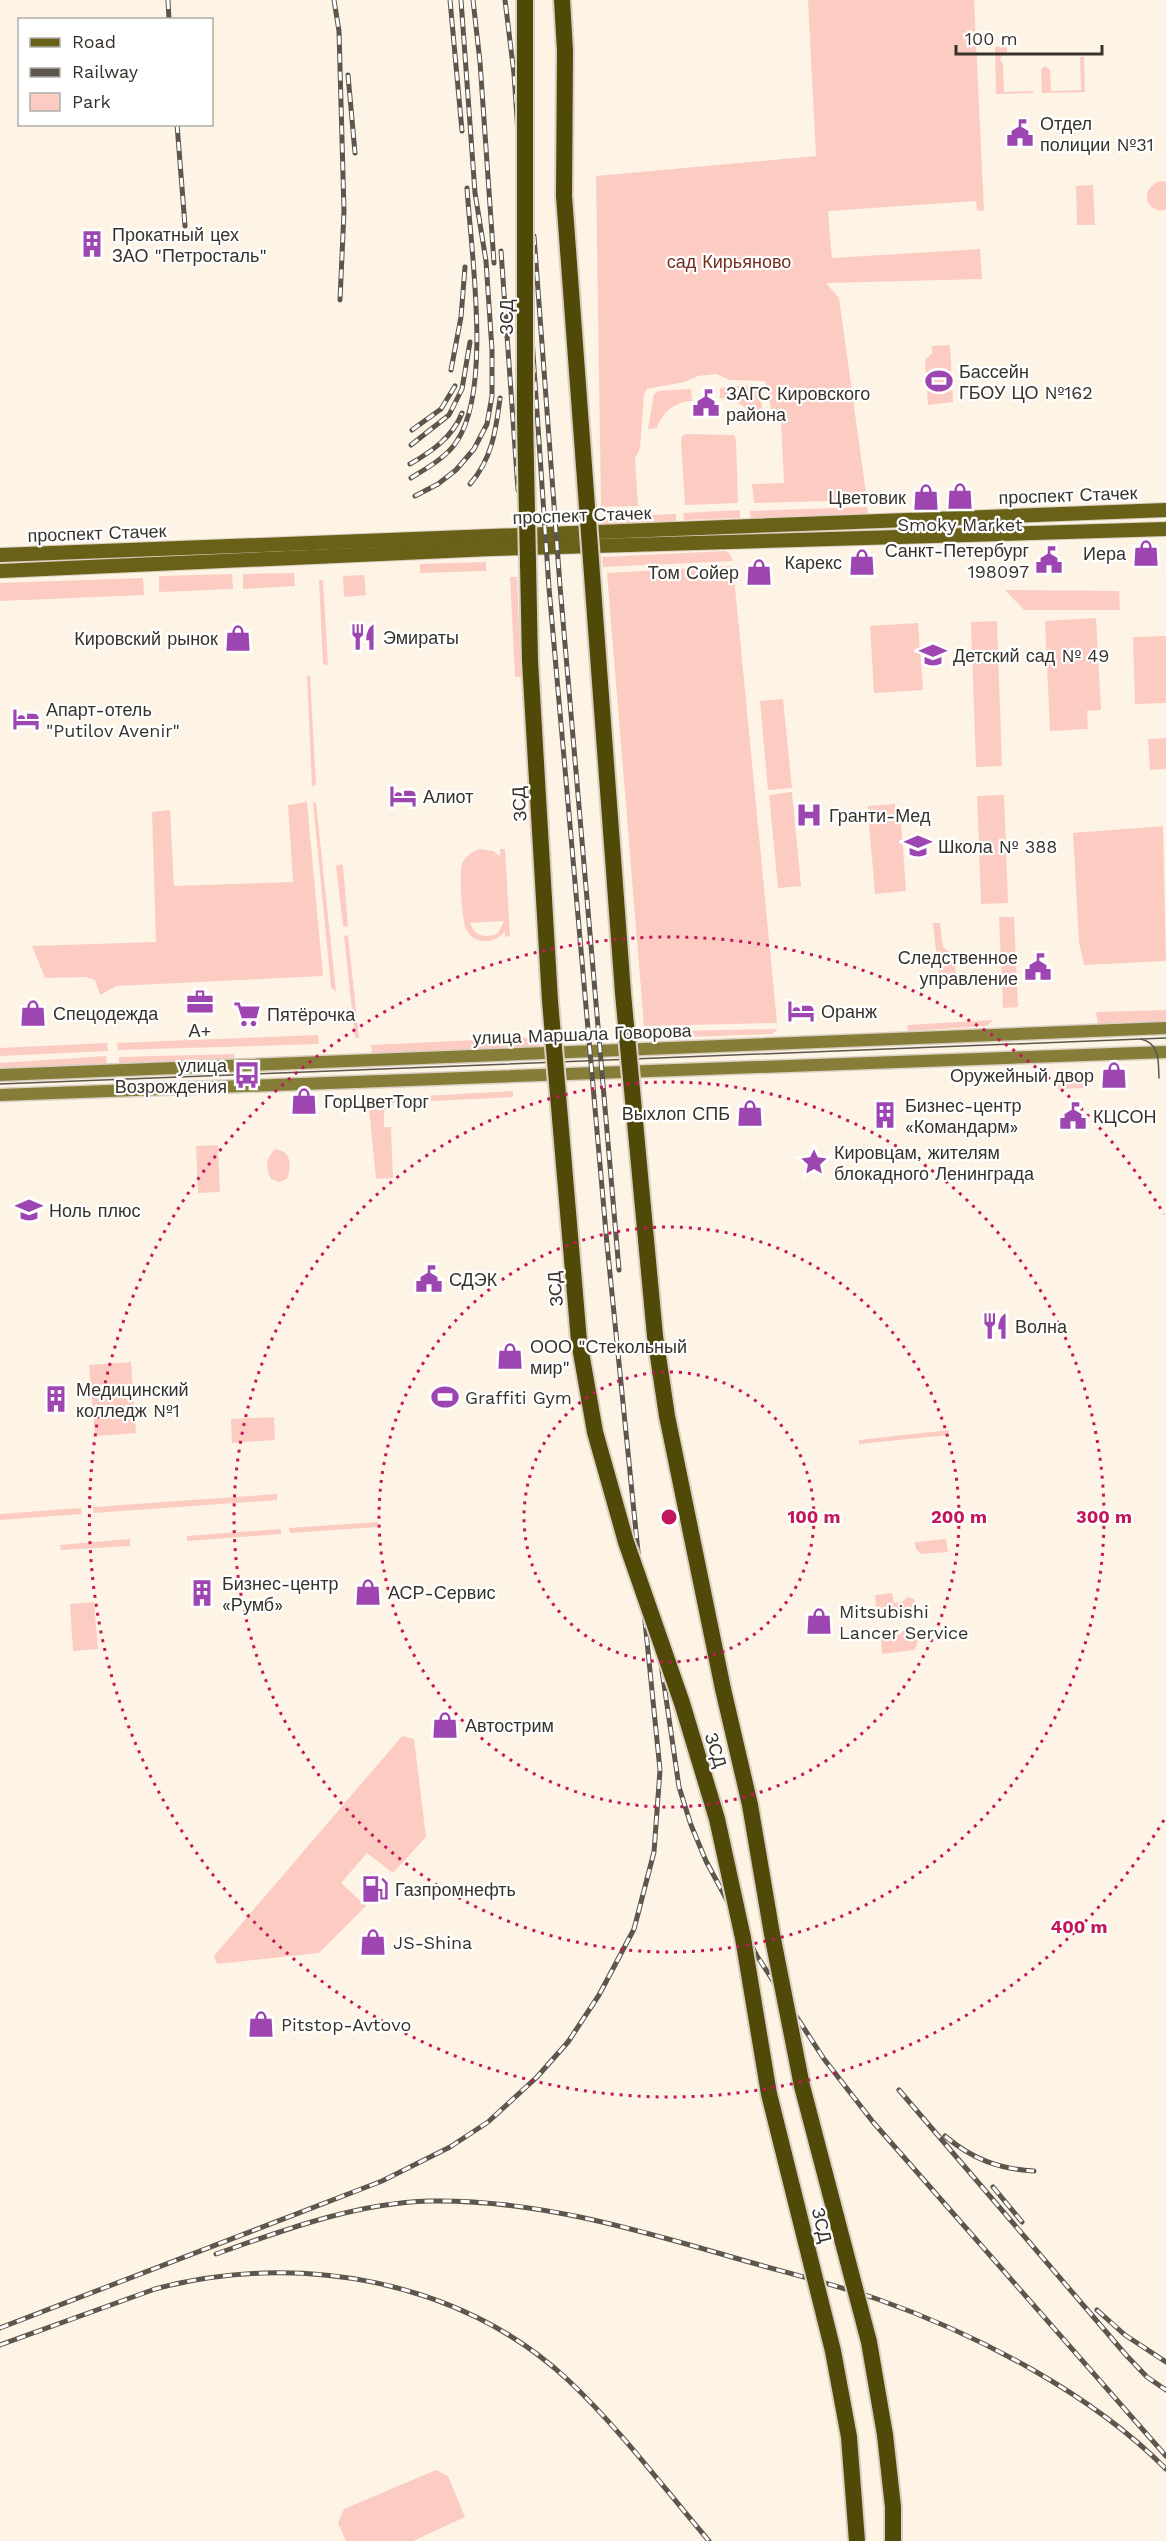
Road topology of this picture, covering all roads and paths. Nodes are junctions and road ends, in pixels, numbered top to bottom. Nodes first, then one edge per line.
1 (525, 0) edge
2 (562, 0) edge
3 (1166, 510) edge
4 (1166, 529) edge
5 (0, 555) edge
6 (0, 571) edge
7 (1166, 1028) edge
8 (1166, 1052) edge
9 (0, 1075) edge
10 (0, 1095) edge
11 (857, 2541) edge
12 (893, 2541) edge

1 - 11 highway, ЗСД, bridge
2 - 12 highway, ЗСД, bridge
3 - 5 main road, проспект Стачек
4 - 6 main road, проспект Стачек
7 - 9 main road, улица Маршала Говорова
8 - 10 main road, улица Маршала Говорова

